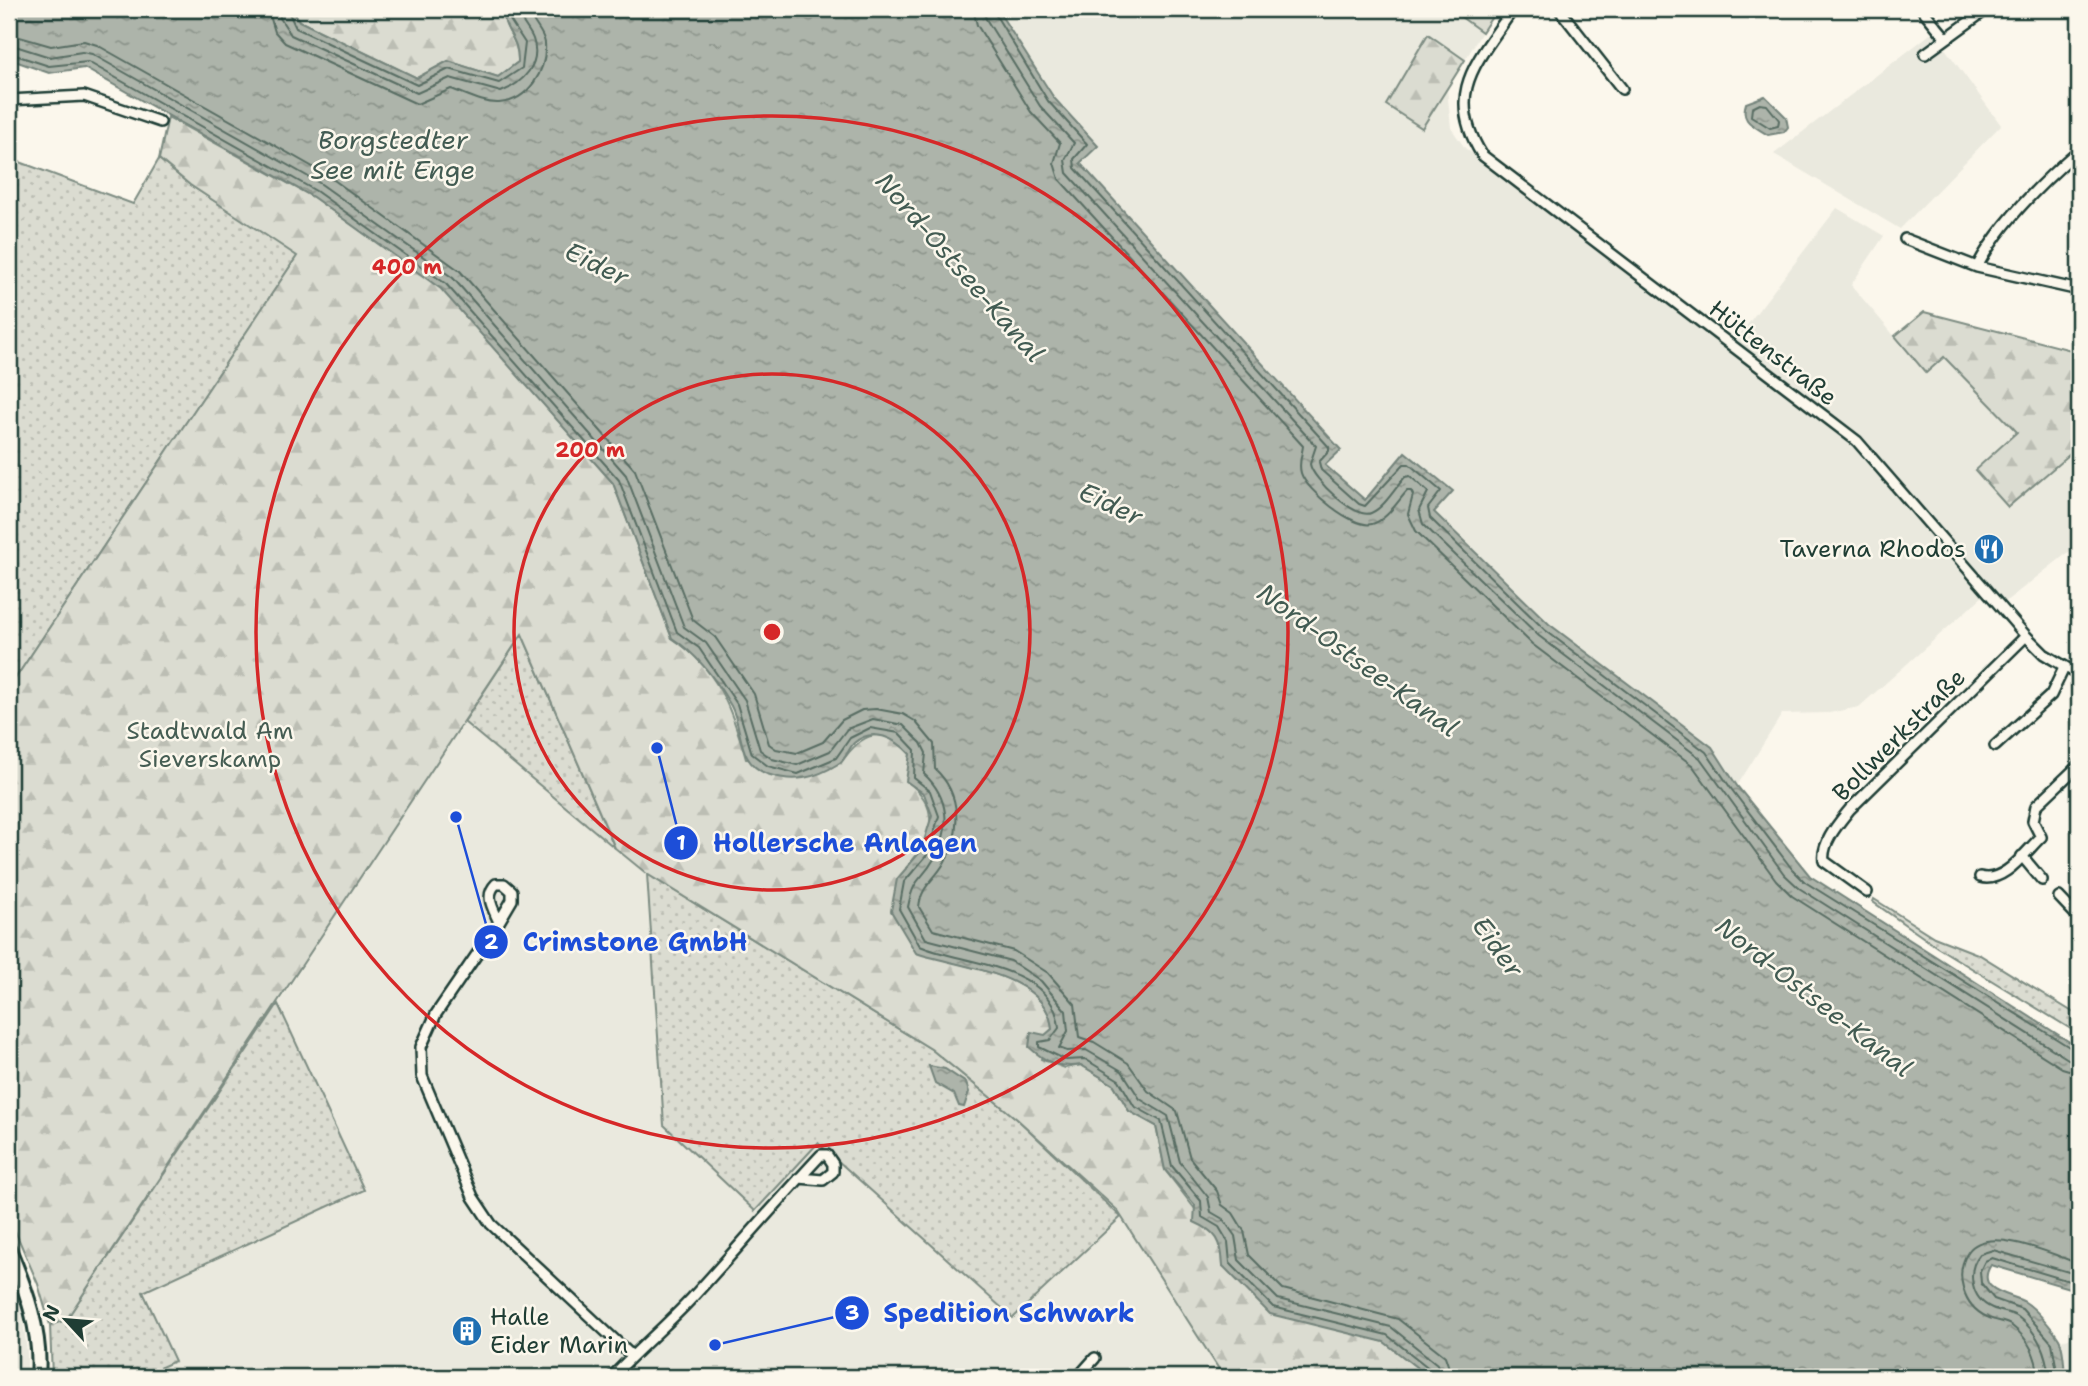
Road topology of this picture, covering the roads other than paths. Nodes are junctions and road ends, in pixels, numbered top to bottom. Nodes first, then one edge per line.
1 (1513, 9) edge
2 (1559, 9) edge
3 (1922, 9) edge
4 (1987, 9) edge
5 (1946, 38) junction
6 (1925, 54) dead end
7 (1622, 89) dead end
8 (9, 100) edge
9 (160, 122) dead end
10 (2079, 150) edge
11 (1905, 239) dead end
12 (1977, 267) junction
13 (2079, 290) edge
14 (2026, 636) junction
15 (2064, 668) junction
16 (2079, 675) edge
17 (1995, 746) dead end
18 (2079, 765) edge
19 (2022, 856) junction
20 (1980, 877) dead end
21 (2042, 880) dead end
22 (1867, 892) dead end
23 (2059, 897) dead end
24 (2079, 918) edge
25 (499, 922) dead end
26 (799, 1178) dead end
27 (9, 1249) edge
28 (632, 1356) junction
29 (1095, 1358) dead end
30 (38, 1377) edge
31 (612, 1377) edge
32 (1079, 1377) edge

1 - 14 street, Hüttenstraße
2 - 7 street
3 - 5 street
4 - 5 street
5 - 6 street
8 - 9 street
10 - 12 street
11 - 12 street
12 - 13 street
14 - 15 street, Hüttenstraße
14 - 22 street, Bollwerkstraße
15 - 16 street, Hüttenstraße
15 - 17 street
18 - 19 street
19 - 20 street
19 - 21 street
23 - 24 street
25 - 28 street
26 - 28 street
27 - 30 main road
28 - 31 street
29 - 32 street

